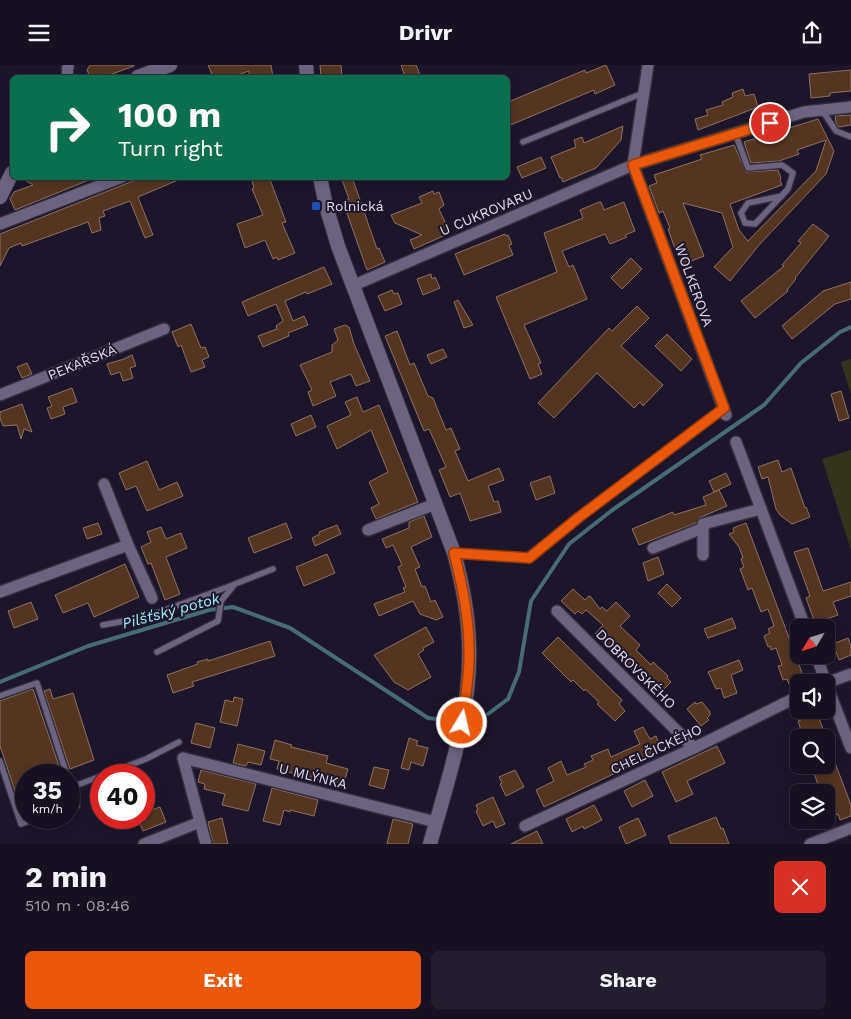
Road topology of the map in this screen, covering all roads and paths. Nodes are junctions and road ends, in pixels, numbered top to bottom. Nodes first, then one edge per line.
1 (170, 65) edge
2 (648, 65) edge
3 (143, 75) edge
4 (643, 93) junction
5 (851, 107) edge
6 (822, 110) junction
7 (735, 133) junction
8 (851, 137) edge
9 (523, 142) dead end
10 (633, 165) junction
11 (10, 177) edge
12 (114, 180) edge
13 (321, 180) edge
14 (782, 196) junction
15 (0, 197) edge
16 (0, 224) edge
17 (352, 286) junction
18 (164, 329) dead end
19 (0, 395) edge
20 (725, 412) joint
21 (736, 442) dead end
22 (104, 484) dead end
23 (436, 504) junction
24 (761, 509) junction
25 (703, 528) junction
26 (368, 530) dead end
27 (128, 545) junction
28 (653, 549) dead end
29 (454, 553) junction
30 (703, 555) dead end
31 (273, 569) dead end
32 (235, 585) junction
33 (0, 593) edge
34 (152, 598) dead end
35 (557, 611) dead end
36 (803, 619) edge
37 (103, 625) dead end
38 (157, 652) dead end
39 (851, 674) edge
40 (835, 680) edge
41 (0, 696) edge
42 (790, 701) edge
43 (835, 706) edge
44 (179, 742) dead end
45 (694, 748) junction
46 (851, 748) edge
47 (0, 761) edge
48 (64, 764) edge
49 (133, 764) edge
50 (15, 806) edge
51 (436, 822) junction
52 (200, 823) junction
53 (525, 827) dead end
54 (851, 828) edge
55 (144, 844) edge
56 (206, 844) edge
57 (430, 844) edge
58 (810, 844) edge

1 - 3 street
2 - 4 street
4 - 9 lane
4 - 10 street
5 - 6 street, U CUKROVARU
6 - 7 street, U CUKROVARU
6 - 8 lane
7 - 10 street, U CUKROVARU
7 - 14 lane
10 - 17 street, U CUKROVARU
10 - 20 street, WOLKEROVA
11 - 15 street
12 - 16 street
13 - 17 street
14 - 14 lane
17 - 23 street
18 - 19 street, PEKAŘSKÁ
20 - 29 lane
21 - 24 street
22 - 27 street
23 - 26 street
23 - 29 street
24 - 25 street
24 - 36 street
25 - 28 street
25 - 30 street
27 - 33 street
27 - 34 street
29 - 51 street
31 - 32 lane
32 - 37 lane
32 - 38 lane
35 - 45 street, DOBROVSKÉHO
39 - 40 street
41 - 48 lane
42 - 45 street, CHELČICKÉHO
43 - 46 street
44 - 49 lane
45 - 53 street, CHELČICKÉHO
47 - 50 lane
51 - 52 street, U MLÝNKA
51 - 57 street
52 - 55 street
52 - 56 street
54 - 58 street

